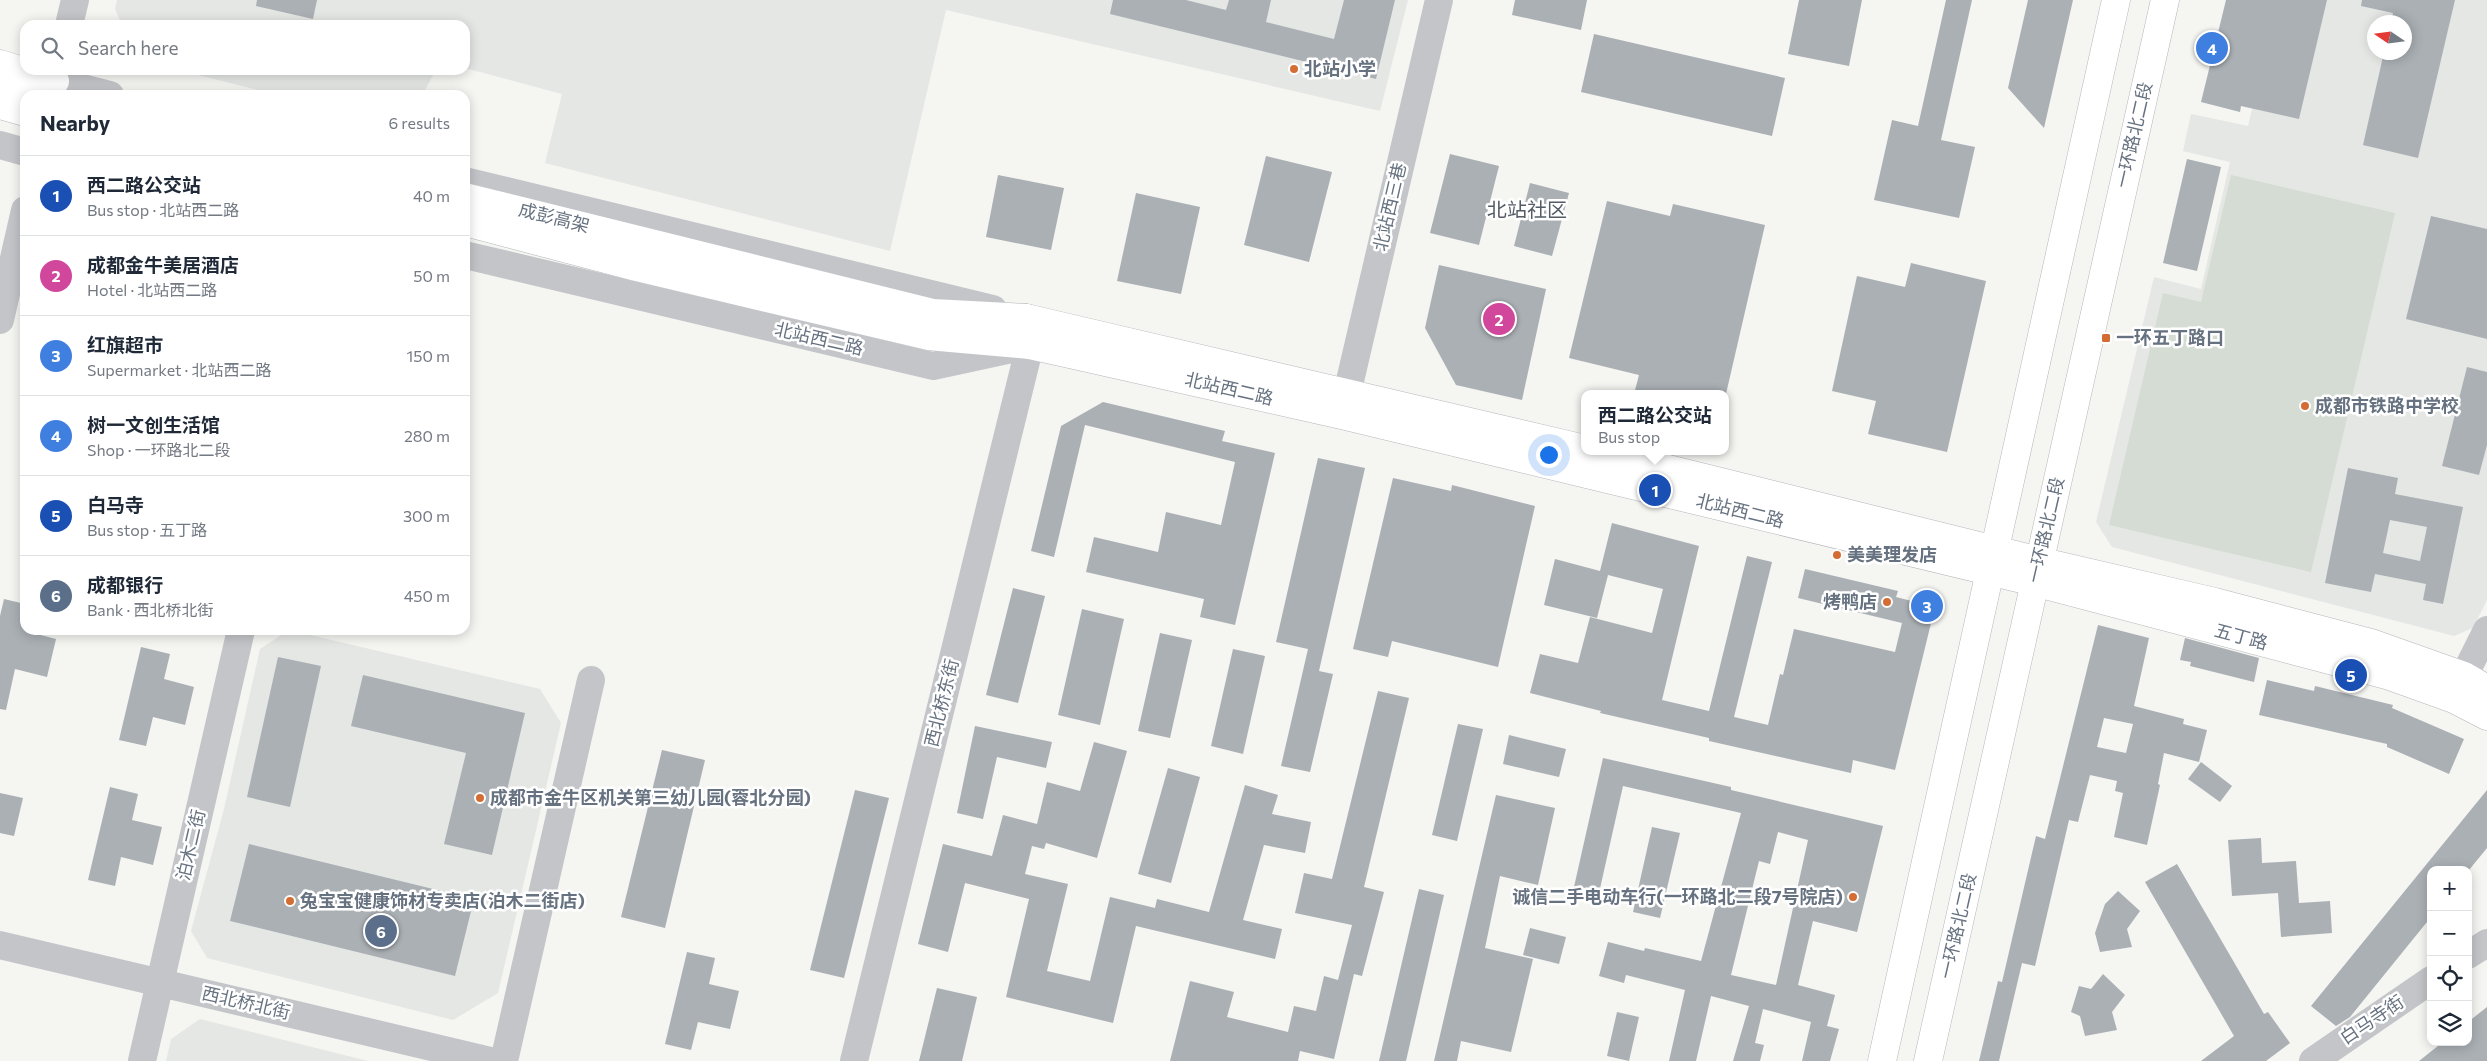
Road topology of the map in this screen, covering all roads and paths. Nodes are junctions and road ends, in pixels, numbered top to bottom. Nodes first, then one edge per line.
1 (75, 0) edge
2 (1439, 0) edge
3 (2116, 0) edge
4 (2165, 0) edge
5 (70, 20) edge
6 (0, 64) edge
7 (20, 72) edge
8 (28, 75) edge
9 (0, 83) edge
10 (53, 85) edge
11 (82, 90) edge
12 (0, 105) edge
13 (20, 111) edge
14 (0, 145) edge
15 (20, 151) edge
16 (470, 182) edge
17 (470, 198) edge
18 (470, 223) edge
19 (20, 232) edge
20 (470, 256) edge
21 (1026, 318) junction
22 (0, 320) edge
23 (1030, 345) junction
24 (1345, 403) junction
25 (1581, 448) edge
26 (1610, 455) edge
27 (1993, 562) junction
28 (2037, 572) junction
29 (2487, 630) edge
30 (240, 635) edge
31 (590, 680) dead end
32 (2475, 682) edge
33 (2487, 716) edge
34 (2487, 943) edge
35 (0, 945) edge
36 (2472, 952) edge
37 (160, 983) junction
38 (2427, 983) edge
39 (2325, 1058) edge
40 (142, 1061) edge
41 (491, 1061) edge
42 (504, 1061) edge
43 (854, 1061) edge
44 (1882, 1061) edge
45 (1928, 1061) edge

1 - 5 street
2 - 24 street, 北站西三巷
3 - 27 main road
4 - 28 main road, 一环路北二段
6 - 7 main road
8 - 10 main road
9 - 10 main road
10 - 11 street
12 - 13 main road
14 - 15 street
16 - 21 street, 北站西二路
17 - 21 main road, 成彭高架
18 - 23 main road, 成彭高架
19 - 22 street
20 - 23 street, 北站西二路
21 - 24 main road, 北站西二路
23 - 24 main road, 北站西二路
23 - 43 street, 西北桥东街
24 - 25 main road, 北站西二路
24 - 27 main road, 北站西二路
26 - 27 main road, 北站西二路
27 - 28 main road, 五丁路
27 - 44 main road
28 - 32 main road, 五丁路
28 - 33 main road, 五丁路
28 - 45 main road, 一环路北二段
29 - 32 street
30 - 37 street, 泊木二街
31 - 42 street
34 - 36 street
35 - 37 street, 西北桥北街
37 - 40 street, 泊木二街
37 - 41 street, 西北桥北街
38 - 39 street, 白马寺街

